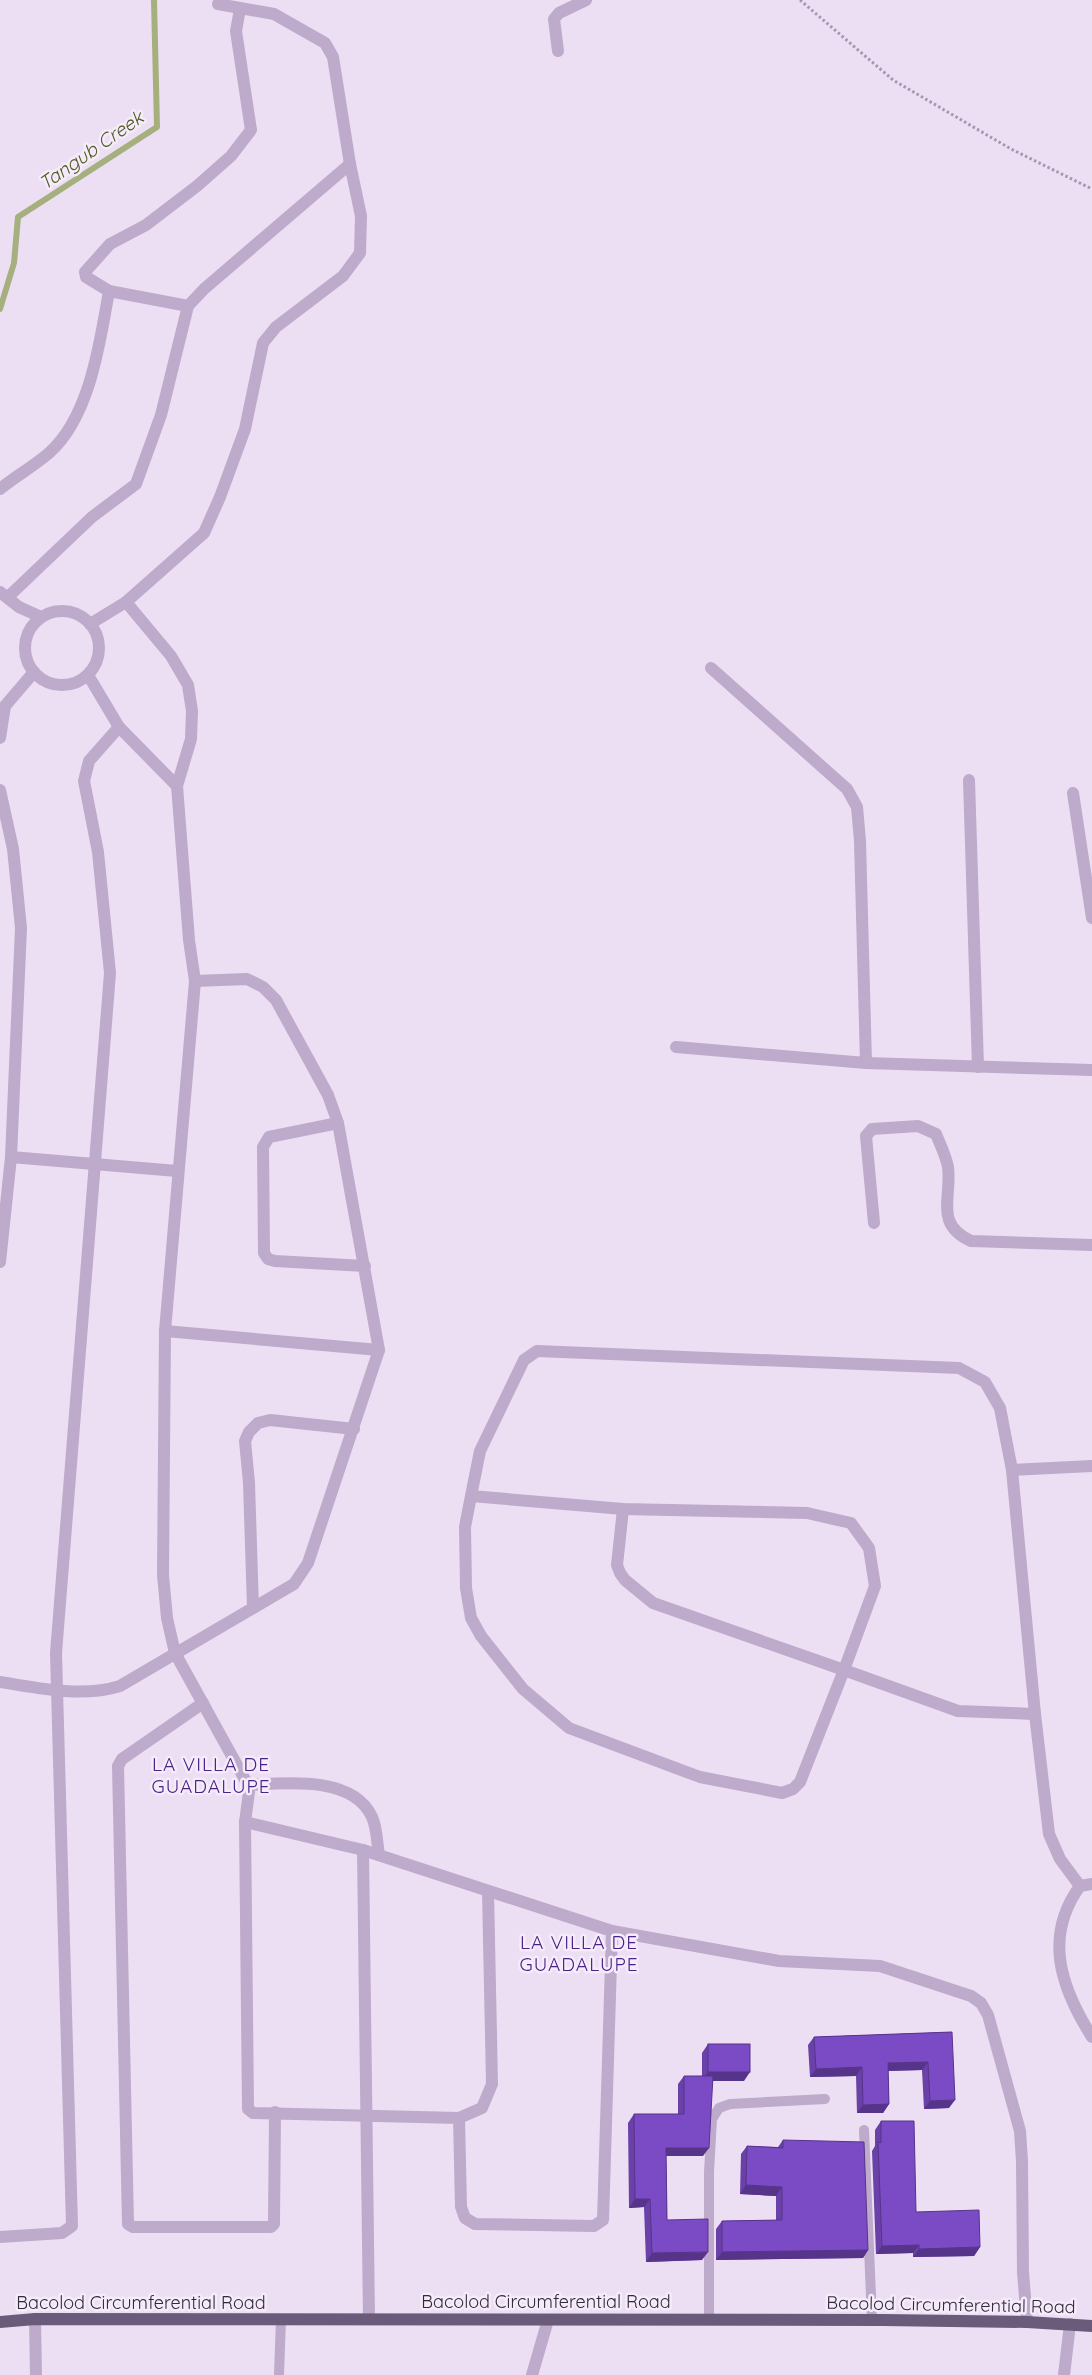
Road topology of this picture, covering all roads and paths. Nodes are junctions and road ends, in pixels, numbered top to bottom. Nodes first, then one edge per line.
1 (586, 0) edge
2 (800, 0) edge
3 (218, 4) dead end
4 (240, 9) junction
5 (558, 51) dead end
6 (350, 164) junction
7 (1092, 189) edge
8 (109, 291) junction
9 (188, 306) junction
10 (0, 489) edge
11 (4, 595) edge
12 (126, 602) junction
13 (41, 616) junction
14 (90, 624) junction
15 (711, 668) dead end
16 (34, 672) junction
17 (88, 675) junction
18 (2, 704) edge
19 (118, 727) junction
20 (0, 738) edge
21 (969, 780) dead end
22 (177, 786) junction
23 (0, 790) edge
24 (1073, 793) dead end
25 (1092, 918) edge
26 (194, 980) junction
27 (676, 1047) dead end
28 (866, 1063) junction
29 (978, 1067) junction
30 (1092, 1070) edge
31 (338, 1123) junction
32 (11, 1157) junction
33 (96, 1164) junction
34 (177, 1171) junction
35 (874, 1223) dead end
36 (1092, 1245) edge
37 (0, 1262) edge
38 (365, 1266) junction
39 (165, 1331) junction
40 (379, 1350) junction
41 (354, 1430) junction
42 (1092, 1466) edge
43 (1012, 1470) junction
44 (472, 1496) junction
45 (623, 1509) junction
46 (253, 1608) junction
47 (175, 1653) junction
48 (844, 1670) junction
49 (0, 1682) edge
50 (57, 1691) junction
51 (203, 1704) junction
52 (1035, 1714) junction
53 (248, 1785) junction
54 (246, 1822) junction
55 (363, 1850) junction
56 (378, 1855) junction
57 (1086, 1885) edge
58 (488, 1891) junction
59 (612, 1931) junction
60 (1092, 2036) edge
61 (825, 2099) dead end
62 (275, 2112) junction
63 (366, 2115) junction
64 (459, 2118) junction
65 (864, 2130) dead end
66 (0, 2237) edge
67 (35, 2319) junction
68 (281, 2319) junction
69 (368, 2319) junction
70 (548, 2320) junction
71 (709, 2320) junction
72 (872, 2320) junction
73 (0, 2322) edge
74 (1026, 2322) junction
75 (1070, 2324) junction
76 (1092, 2326) edge
77 (36, 2375) edge
78 (279, 2375) edge
79 (532, 2375) edge
80 (1064, 2375) edge

1 - 5 street
2 - 7 path
3 - 4 street
4 - 6 street
4 - 8 street
6 - 9 street
6 - 12 street
8 - 9 street
8 - 10 street
9 - 11 street
11 - 13 street
12 - 14 street
12 - 22 street
13 - 14 street
13 - 16 street
14 - 17 street
15 - 28 street
16 - 17 street
16 - 18 street
17 - 19 street
18 - 20 street
19 - 22 street
19 - 33 street
21 - 29 street
22 - 26 street
23 - 32 street
24 - 25 street
26 - 31 street
26 - 34 street
27 - 28 street
28 - 29 street
29 - 30 street
31 - 38 street
31 - 38 street
32 - 33 street
32 - 37 street
33 - 34 street
33 - 50 street
34 - 39 street
35 - 36 street
38 - 40 street
39 - 40 street
39 - 47 street
40 - 41 street
41 - 46 street
41 - 46 street
42 - 43 street
43 - 44 street
43 - 52 street
44 - 45 street
44 - 48 street
45 - 48 street
45 - 48 street
46 - 47 street
47 - 50 street
47 - 51 street
48 - 52 street
49 - 50 street
50 - 66 street
51 - 53 street
51 - 62 street
52 - 57 street
53 - 54 street
53 - 56 street
54 - 55 street
54 - 62 street
55 - 56 street
55 - 63 street
56 - 58 street
57 - 60 street
58 - 59 street
58 - 64 street
59 - 64 street
59 - 74 street
61 - 71 lane
62 - 63 street
63 - 64 street
63 - 69 street
65 - 72 lane
67 - 68 main road, Bacolod Circumferential Road
67 - 73 main road, Bacolod Circumferential Road
67 - 77 street
68 - 69 main road, Bacolod Circumferential Road
68 - 78 lane
69 - 70 main road, Bacolod Circumferential Road
70 - 71 main road, Bacolod Circumferential Road
70 - 79 street
71 - 72 main road, Bacolod Circumferential Road
72 - 74 main road, Bacolod Circumferential Road
74 - 75 main road, Bacolod Circumferential Road
75 - 76 main road, Bacolod Circumferential Road
75 - 80 street

